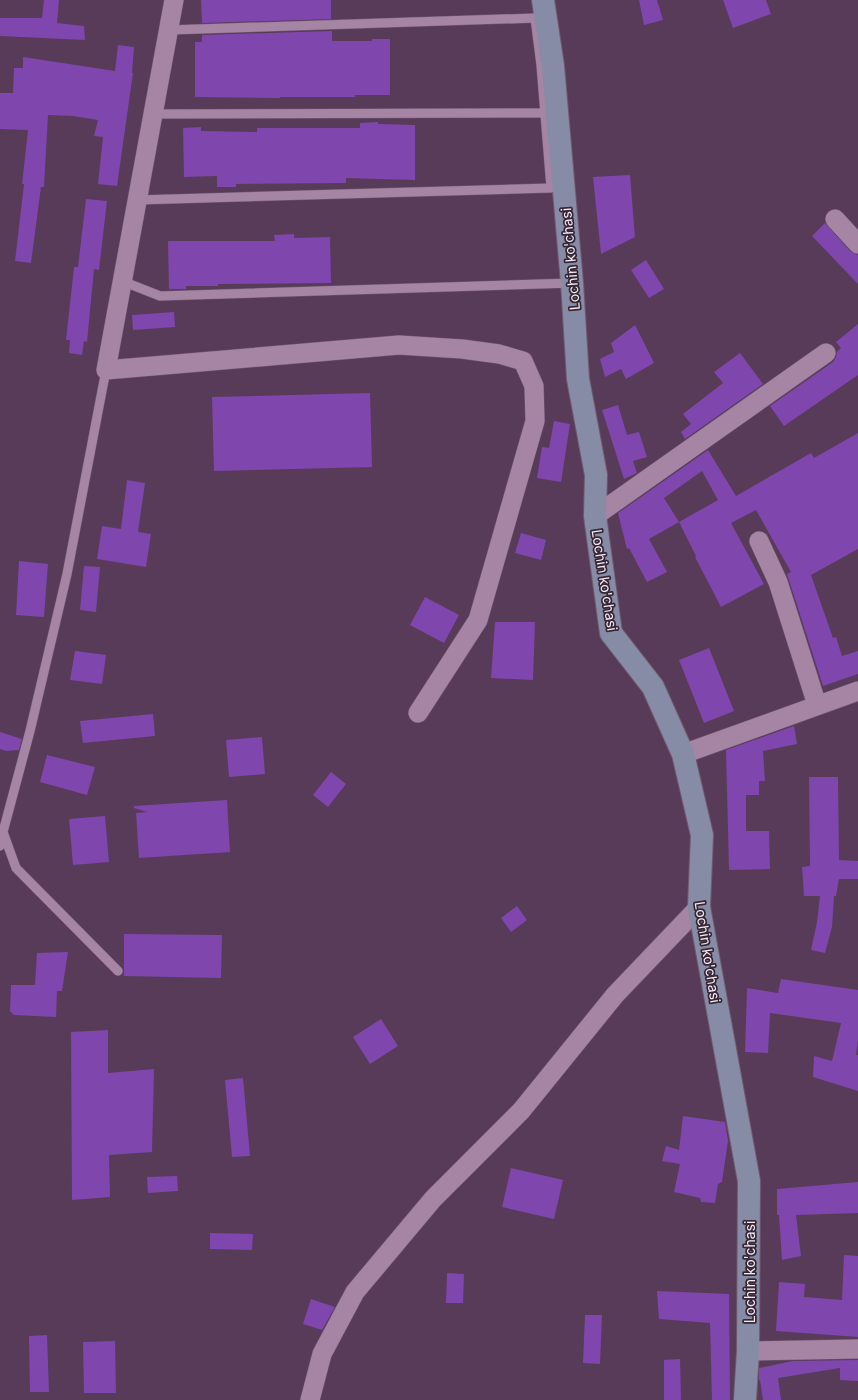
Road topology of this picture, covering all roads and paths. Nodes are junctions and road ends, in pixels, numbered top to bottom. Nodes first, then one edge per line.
1 (174, 0) edge
2 (543, 0) edge
3 (168, 30) junction
4 (545, 113) junction
5 (153, 114) junction
6 (137, 200) junction
7 (835, 219) dead end
8 (858, 244) edge
9 (122, 281) junction
10 (572, 283) junction
11 (826, 353) dead end
12 (106, 370) junction
13 (595, 516) junction
14 (759, 541) dead end
15 (858, 691) edge
16 (817, 705) junction
17 (418, 713) dead end
18 (683, 754) junction
19 (3, 832) junction
20 (0, 846) edge
21 (699, 906) junction
22 (118, 971) dead end
23 (858, 1349) edge
24 (748, 1351) junction
25 (310, 1400) edge
26 (745, 1400) edge

1 - 3 street
2 - 10 street, Lochin ko'chasi
3 - 4 lane
3 - 5 street
4 - 5 lane
4 - 6 lane
5 - 6 street
6 - 9 street
7 - 8 street
9 - 10 lane
9 - 12 street
10 - 13 street, Lochin ko'chasi
11 - 13 street
12 - 17 street
12 - 19 lane
13 - 18 street, Lochin ko'chasi
14 - 16 street
15 - 16 street
16 - 18 street
18 - 21 street, Lochin ko'chasi
19 - 20 lane
19 - 22 lane
21 - 24 street, Lochin ko'chasi
21 - 25 street
23 - 24 street
24 - 26 street, Lochin ko'chasi

